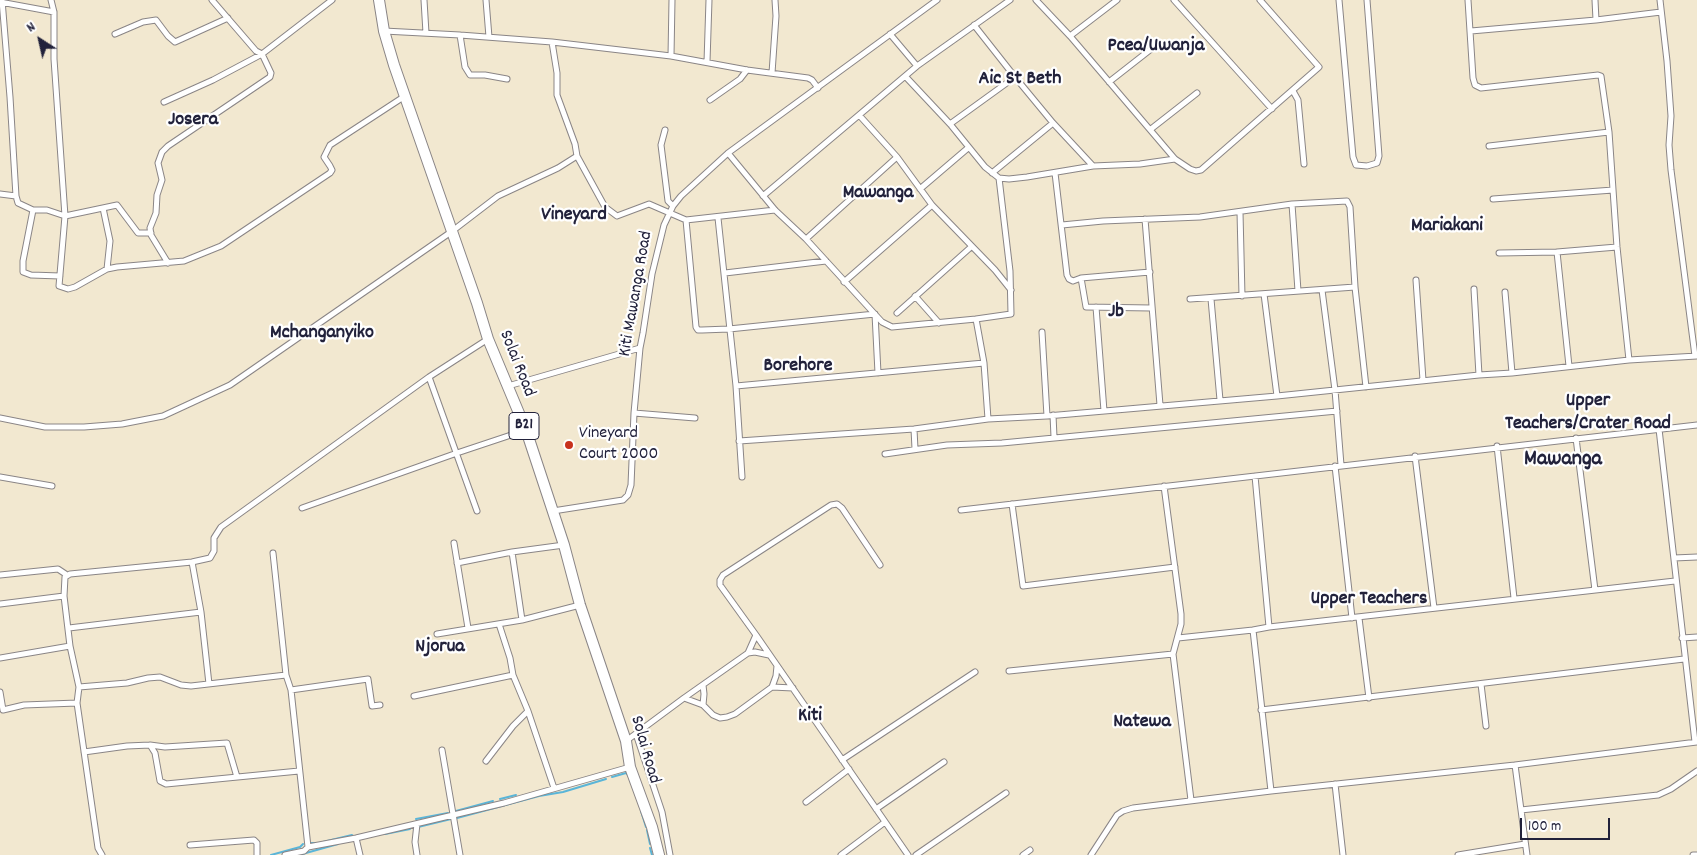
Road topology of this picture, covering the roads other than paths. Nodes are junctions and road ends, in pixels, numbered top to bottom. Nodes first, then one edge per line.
1 (51, 0) edge
2 (212, 0) edge
3 (332, 0) edge
4 (379, 0) edge
5 (424, 0) edge
6 (486, 0) edge
7 (672, 0) edge
8 (709, 0) edge
9 (775, 0) edge
10 (937, 0) edge
11 (1010, 0) edge
12 (1036, 0) edge
13 (1117, 0) edge
14 (1174, 0) edge
15 (1260, 0) edge
16 (1339, 0) edge
17 (1367, 0) edge
18 (1468, 0) edge
19 (1595, 0) edge
20 (1660, 0) edge
21 (1, 2) edge
22 (54, 12) junction
23 (1661, 12) junction
24 (228, 18) junction
25 (1596, 20) junction
26 (974, 25) junction
27 (1471, 30) junction
28 (384, 31) junction
29 (426, 33) junction
30 (115, 34) dead end
31 (890, 34) junction
32 (460, 35) junction
33 (1070, 36) junction
34 (489, 37) junction
35 (552, 42) junction
36 (1155, 46) dead end
37 (262, 54) junction
38 (671, 56) junction
39 (708, 62) junction
40 (917, 66) junction
41 (747, 70) junction
42 (772, 73) junction
43 (905, 76) junction
44 (1015, 77) junction
45 (507, 79) dead end
46 (1108, 82) junction
47 (818, 88) junction
48 (1292, 91) junction
49 (1197, 93) dead end
50 (405, 95) junction
51 (710, 100) dead end
52 (164, 102) dead end
53 (1272, 109) junction
54 (858, 115) junction
55 (1054, 123) junction
56 (950, 124) junction
57 (1151, 129) junction
58 (665, 130) dead end
59 (1609, 132) junction
60 (1489, 146) dead end
61 (968, 148) junction
62 (728, 154) junction
63 (577, 156) junction
64 (897, 157) junction
65 (1175, 159) junction
66 (1304, 164) dead end
67 (1092, 166) junction
68 (992, 173) junction
69 (1055, 173) junction
70 (999, 178) junction
71 (920, 189) junction
72 (1613, 190) junction
73 (0, 194) edge
74 (16, 196) junction
75 (763, 196) junction
76 (1492, 199) dead end
77 (1292, 204) junction
78 (932, 205) junction
79 (673, 206) junction
80 (103, 208) junction
81 (33, 210) junction
82 (775, 210) junction
83 (670, 212) junction
84 (1240, 212) junction
85 (65, 216) junction
86 (718, 218) junction
87 (1145, 219) junction
88 (686, 220) junction
89 (1062, 225) junction
90 (451, 232) junction
91 (151, 233) junction
92 (806, 239) junction
93 (971, 247) junction
94 (1617, 247) junction
95 (1557, 252) junction
96 (1499, 253) dead end
97 (826, 261) junction
98 (168, 263) junction
99 (107, 269) junction
100 (1150, 272) junction
101 (724, 273) junction
102 (60, 276) junction
103 (1081, 278) junction
104 (1416, 280) dead end
105 (844, 282) junction
106 (1355, 287) junction
107 (1474, 289) dead end
108 (1012, 290) junction
109 (1322, 290) junction
110 (1298, 291) junction
111 (1506, 292) dead end
112 (1264, 294) junction
113 (915, 296) junction
114 (1242, 296) junction
115 (1211, 299) junction
116 (1190, 300) dead end
117 (1096, 307) junction
118 (1151, 308) junction
119 (897, 313) dead end
120 (875, 314) junction
121 (976, 319) junction
122 (939, 323) junction
123 (729, 329) junction
124 (1042, 332) dead end
125 (488, 338) junction
126 (640, 348) junction
127 (1696, 356) edge
128 (1629, 360) junction
129 (984, 363) junction
130 (1569, 366) junction
131 (878, 373) junction
132 (1512, 373) junction
133 (1479, 375) junction
134 (429, 377) junction
135 (1423, 380) junction
136 (507, 386) junction
137 (736, 386) junction
138 (1366, 387) junction
139 (1335, 390) junction
140 (1277, 396) junction
141 (1220, 400) junction
142 (1160, 405) junction
143 (1104, 411) junction
144 (1337, 411) junction
145 (634, 413) junction
146 (1053, 415) junction
147 (1047, 416) junction
148 (0, 418) edge
149 (695, 418) dead end
150 (988, 418) junction
151 (1697, 424) edge
152 (914, 429) junction
153 (1659, 429) junction
154 (526, 430) junction
155 (1054, 437) junction
156 (1576, 438) junction
157 (739, 441) junction
158 (1497, 446) junction
159 (915, 450) junction
160 (456, 453) junction
161 (885, 454) dead end
162 (1414, 456) junction
163 (1338, 466) junction
164 (1255, 476) junction
165 (0, 477) edge
166 (742, 477) dead end
167 (52, 486) dead end
168 (1164, 486) junction
169 (1012, 504) junction
170 (302, 508) dead end
171 (961, 510) dead end
172 (478, 511) dead end
173 (552, 511) junction
174 (454, 543) dead end
175 (564, 545) junction
176 (512, 552) junction
177 (273, 553) dead end
178 (1697, 557) edge
179 (1674, 558) junction
180 (192, 562) junction
181 (457, 563) junction
182 (880, 565) dead end
183 (1176, 567) junction
184 (0, 575) edge
185 (67, 575) junction
186 (1675, 581) junction
187 (1595, 590) junction
188 (64, 596) junction
189 (1514, 598) junction
190 (0, 604) edge
191 (580, 605) junction
192 (1434, 608) junction
193 (201, 612) junction
194 (1352, 618) junction
195 (1359, 618) junction
196 (522, 620) junction
197 (498, 624) junction
198 (1269, 627) junction
199 (69, 628) junction
200 (468, 628) junction
201 (1253, 630) junction
202 (437, 634) dead end
203 (756, 635) junction
204 (1697, 637) edge
205 (1178, 638) junction
206 (1682, 638) junction
207 (70, 646) junction
208 (748, 653) junction
209 (1173, 654) junction
210 (769, 655) junction
211 (0, 658) edge
212 (1684, 659) junction
213 (778, 665) junction
214 (1009, 671) dead end
215 (975, 672) dead end
216 (286, 675) junction
217 (513, 676) junction
218 (209, 684) junction
219 (1481, 684) junction
220 (703, 685) junction
221 (79, 687) junction
222 (772, 687) junction
223 (793, 688) junction
224 (291, 690) junction
225 (0, 692) edge
226 (414, 696) dead end
227 (684, 698) junction
228 (1369, 698) junction
229 (77, 703) junction
230 (380, 705) dead end
231 (703, 705) junction
232 (2, 710) edge
233 (1261, 710) junction
234 (528, 711) junction
235 (1486, 726) dead end
236 (636, 734) junction
237 (626, 741) junction
238 (1696, 742) edge
239 (150, 745) junction
240 (442, 750) dead end
241 (84, 752) junction
242 (842, 760) junction
243 (486, 761) dead end
244 (944, 762) dead end
245 (1515, 765) junction
246 (630, 767) junction
247 (849, 769) junction
248 (1697, 771) edge
249 (299, 772) junction
250 (237, 777) junction
251 (1335, 784) junction
252 (554, 788) junction
253 (1271, 790) junction
254 (1006, 793) dead end
255 (1191, 800) junction
256 (806, 802) dead end
257 (876, 809) junction
258 (1521, 810) junction
259 (453, 815) junction
260 (885, 822) junction
261 (418, 824) junction
262 (356, 838) junction
263 (1525, 844) junction
264 (190, 845) dead end
265 (308, 847) junction
266 (1030, 850) dead end
267 (1697, 854) edge
268 (102, 855) edge
269 (257, 855) edge
270 (288, 855) edge
271 (360, 855) edge
272 (417, 855) edge
273 (460, 855) edge
274 (659, 855) edge
275 (670, 855) edge
276 (841, 855) edge
277 (908, 855) edge
278 (916, 855) edge
279 (1023, 855) edge
280 (1091, 855) edge
281 (1343, 855) edge
282 (1458, 855) edge
283 (1527, 855) edge
284 (1693, 855) edge

1 - 22 street
2 - 24 street
3 - 37 street
4 - 28 highway, Solai Road / B21
5 - 29 street
6 - 34 street
7 - 38 street
8 - 39 street
9 - 42 street
10 - 31 street, Kiti Mawanga Road
11 - 26 street
12 - 33 street
13 - 33 street
14 - 53 street
15 - 48 street
16 - 17 street
18 - 27 street
19 - 25 street
20 - 23 street
21 - 22 street
21 - 74 street
22 - 85 street
23 - 25 street
23 - 127 street
24 - 30 street
24 - 37 street
25 - 27 street
26 - 40 street
26 - 44 street
27 - 59 street
28 - 29 street
28 - 50 highway, Solai Road / B21
29 - 32 street
31 - 40 street
31 - 47 street, Kiti Mawanga Road
32 - 34 street
32 - 45 street
33 - 46 street
34 - 35 street
35 - 38 street
35 - 63 street
36 - 46 street
37 - 52 street
37 - 91 street
38 - 39 street
39 - 41 street
40 - 43 street
41 - 42 street
41 - 51 street
42 - 47 street
43 - 54 street
43 - 56 street
44 - 55 street
44 - 56 street
46 - 57 street
47 - 62 street, Kiti Mawanga Road
48 - 53 street
48 - 66 street
49 - 57 street
50 - 90 highway, Solai Road / B21
50 - 98 street
53 - 65 street
54 - 64 street
54 - 75 street
55 - 67 street
55 - 68 street
56 - 61 street
57 - 65 street
58 - 79 street
59 - 60 street
59 - 72 street
61 - 68 street
61 - 71 street
62 - 75 street
62 - 79 street, Kiti Mawanga Road
63 - 83 street
63 - 90 street
64 - 71 street
64 - 92 street
65 - 67 street
67 - 69 street
68 - 70 street
69 - 70 street
69 - 89 street
70 - 108 street
71 - 78 street
72 - 76 street
72 - 94 street
73 - 74 street
74 - 81 street
75 - 82 street
77 - 84 street
77 - 106 street
77 - 110 street
78 - 93 street
78 - 105 street
79 - 83 street, Kiti Mawanga Road
80 - 85 street
80 - 91 street
80 - 99 street
81 - 85 street
81 - 102 street
82 - 86 street
82 - 92 street
83 - 88 street
83 - 126 street, Kiti Mawanga Road
84 - 87 street
84 - 114 street
85 - 102 street
86 - 88 street
86 - 101 street
87 - 89 street
87 - 100 street
88 - 123 street
89 - 103 street
90 - 125 highway, Solai Road / B21
90 - 148 street
91 - 98 street
92 - 97 street
93 - 108 street
93 - 113 street
94 - 95 street
94 - 128 street
95 - 96 street
95 - 130 street
97 - 101 street
97 - 105 street
98 - 99 street
99 - 102 street
100 - 103 street
100 - 118 street
101 - 123 street
103 - 117 street
104 - 135 street
105 - 120 street
106 - 109 street
106 - 138 street
107 - 133 street
108 - 121 street
109 - 110 street
109 - 139 street
110 - 112 street
111 - 132 street
112 - 114 street
112 - 140 street
113 - 119 street
113 - 122 street
114 - 115 street
115 - 116 street
115 - 141 street
117 - 118 street
117 - 143 street
118 - 142 street
120 - 122 street
120 - 123 street
120 - 131 street
121 - 122 street
121 - 129 street
123 - 137 street
124 - 147 street
125 - 134 street
125 - 136 highway, Solai Road / B21
126 - 136 street
126 - 145 street, Kiti Mawanga Road
127 - 128 street
128 - 130 street
129 - 131 street
129 - 150 street
130 - 132 street
131 - 137 street
132 - 133 street
133 - 135 street
134 - 160 street
134 - 180 street
135 - 138 street
136 - 154 highway, Solai Road / B21
137 - 157 street
138 - 139 street
139 - 140 street
139 - 144 street
140 - 141 street
141 - 142 street
142 - 143 street
143 - 146 street
144 - 155 street
144 - 163 street
145 - 149 street
145 - 173 street, Kiti Mawanga Road
146 - 147 street
146 - 155 street
147 - 150 street
150 - 152 street
151 - 153 street
152 - 157 street
152 - 159 street
153 - 156 street
153 - 179 street
154 - 160 street
154 - 173 highway, Solai Road / B21
155 - 159 street
156 - 158 street
156 - 187 street
157 - 166 street
158 - 162 street
158 - 189 street
159 - 161 street
160 - 170 street
160 - 172 street
162 - 163 street
162 - 192 street
163 - 164 street
163 - 194 street
164 - 168 street
164 - 198 street
165 - 167 street
168 - 169 street
168 - 183 street
169 - 171 street
169 - 183 street
173 - 175 highway, Solai Road / B21
174 - 181 street
175 - 176 street
175 - 191 highway, Solai Road / B21
176 - 181 street
176 - 196 street
177 - 216 street
178 - 179 street
179 - 186 street
180 - 185 street
180 - 193 street
181 - 200 street
182 - 203 street
183 - 205 street
184 - 185 street
185 - 188 street
186 - 187 street
186 - 206 street
187 - 189 street
188 - 190 street
188 - 199 street
189 - 192 street
191 - 196 street
191 - 237 highway, Solai Road / B21
192 - 195 street
193 - 199 street
193 - 218 street
194 - 195 street
194 - 198 street
195 - 228 street
196 - 197 street
197 - 200 street
197 - 217 street
198 - 201 street
199 - 207 street
200 - 202 street
201 - 205 street
201 - 233 street
203 - 208 street
203 - 210 street
204 - 206 street
205 - 209 street
206 - 212 street
207 - 211 street
207 - 221 street
208 - 210 street
208 - 220 street
209 - 214 street
209 - 255 street
210 - 213 street
212 - 219 street
212 - 238 street
213 - 222 street
213 - 223 street
215 - 242 street
216 - 218 street
216 - 224 street
217 - 226 street
217 - 234 street
218 - 221 street
219 - 228 street
219 - 235 street
220 - 227 street
220 - 231 street
221 - 229 street
222 - 223 street
222 - 231 street
223 - 242 street
224 - 230 street
224 - 249 street
225 - 232 street
227 - 231 street
227 - 236 street
228 - 233 street
229 - 232 street
229 - 241 street
233 - 253 street
234 - 243 street
234 - 252 street
236 - 237 street
236 - 275 street
237 - 246 highway, Solai Road / B21
238 - 245 street
239 - 241 street
239 - 250 street
239 - 250 street
240 - 259 street
241 - 268 street
242 - 247 street
244 - 257 street
245 - 251 street
245 - 258 street
246 - 252 street
246 - 274 highway, Solai Road / B21
247 - 256 street
247 - 257 street
248 - 258 street
249 - 250 street
249 - 265 street
251 - 253 street
251 - 281 street
252 - 259 street
253 - 255 street
254 - 278 street
255 - 280 street
257 - 260 street
258 - 263 street
259 - 261 street
259 - 273 street
260 - 276 street
260 - 277 street
261 - 262 street
261 - 272 street
262 - 265 street
262 - 271 street
263 - 282 street
263 - 283 street
264 - 269 street
265 - 270 street
266 - 279 street
267 - 284 street

